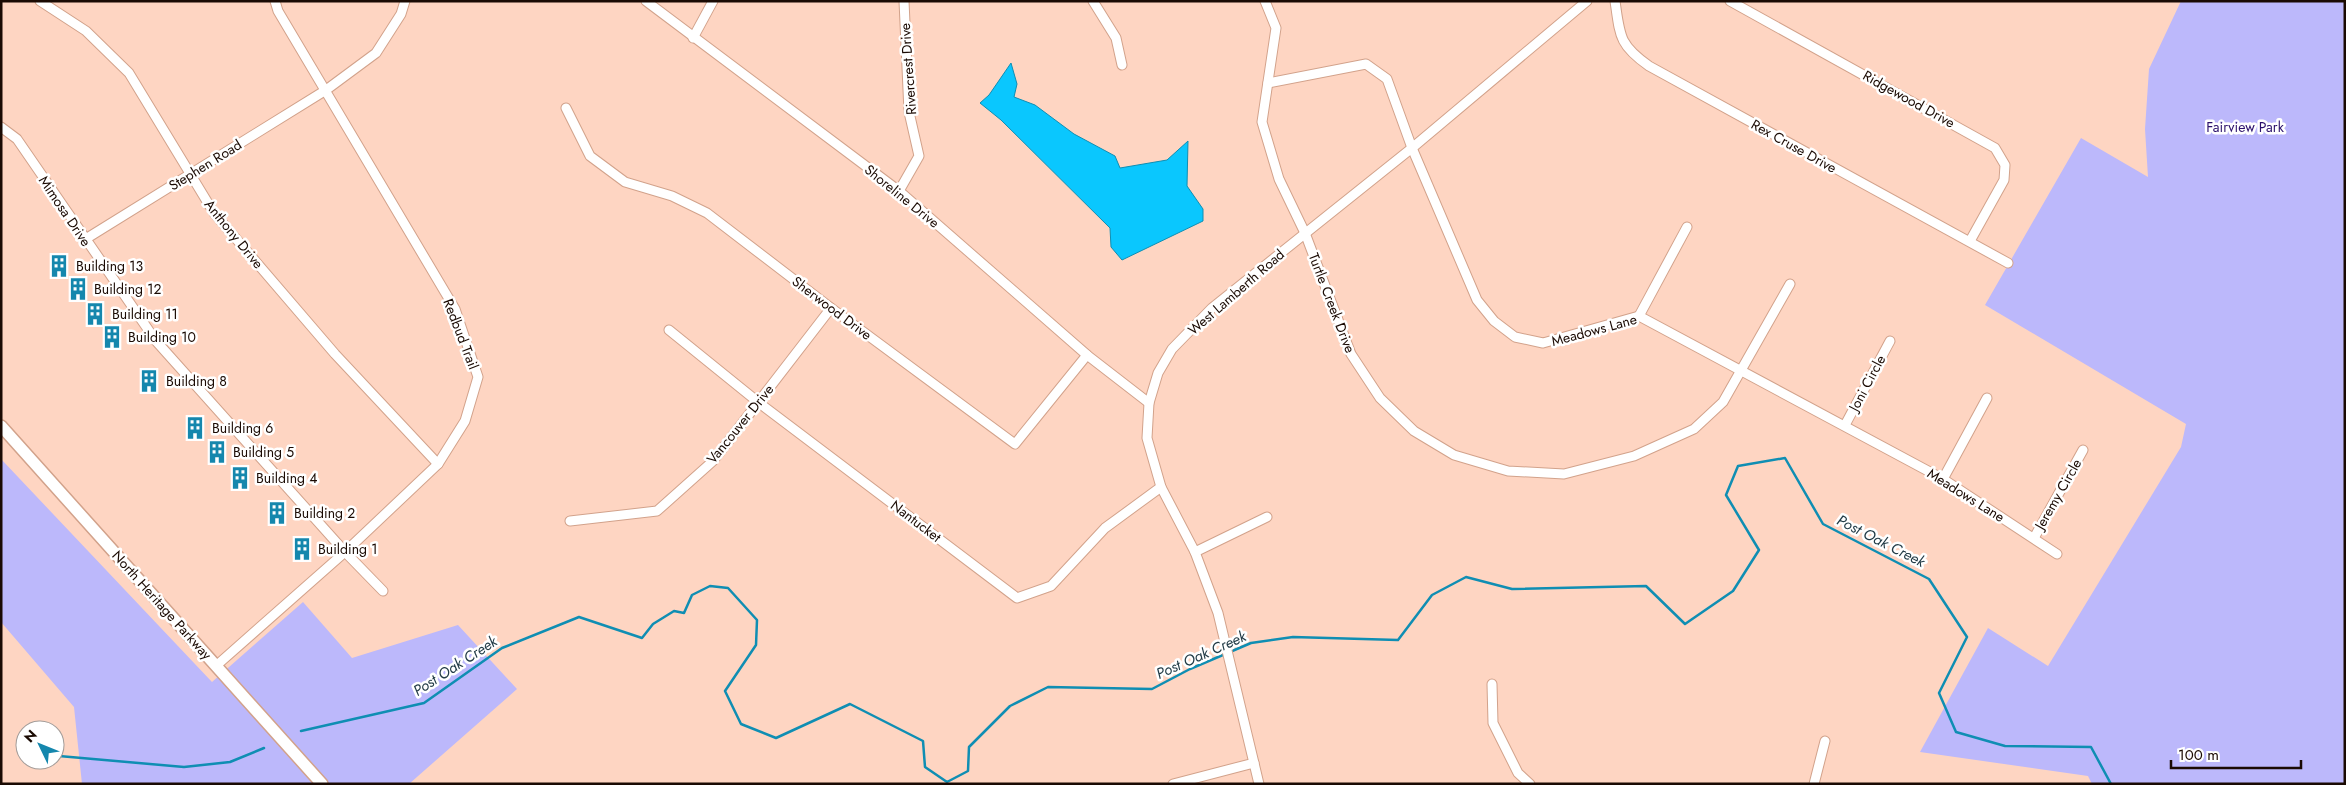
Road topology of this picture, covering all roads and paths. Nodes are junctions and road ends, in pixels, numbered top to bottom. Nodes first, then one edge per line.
1 (40, 1) edge
2 (275, 1) edge
3 (405, 1) edge
4 (646, 1) edge
5 (713, 1) edge
6 (904, 1) edge
7 (1265, 1) edge
8 (1586, 1) edge
9 (1615, 1) edge
10 (1730, 1) edge
11 (1095, 2) edge
12 (693, 38) junction
13 (1122, 65) dead end
14 (1268, 84) junction
15 (326, 90) junction
16 (566, 108) dead end
17 (1, 127) edge
18 (1412, 148) junction
19 (190, 174) junction
20 (899, 191) junction
21 (1687, 227) dead end
22 (1305, 234) junction
23 (84, 240) junction
24 (1970, 241) junction
25 (2008, 262) dead end
26 (1790, 284) dead end
27 (831, 308) junction
28 (1639, 316) junction
29 (669, 330) dead end
30 (1890, 341) dead end
31 (1087, 355) junction
32 (1743, 370) junction
33 (1987, 398) dead end
34 (758, 402) junction
35 (1149, 403) junction
36 (1844, 425) junction
37 (1, 426) edge
38 (2083, 450) dead end
39 (438, 464) junction
40 (1943, 480) junction
41 (1161, 486) junction
42 (1267, 518) dead end
43 (570, 521) dead end
44 (2034, 538) junction
45 (345, 552) junction
46 (1195, 552) junction
47 (2057, 554) dead end
48 (383, 591) dead end
49 (216, 665) junction
50 (1492, 684) dead end
51 (1825, 741) dead end
52 (1254, 763) junction
53 (322, 784) edge
54 (1174, 784) edge
55 (1259, 784) edge
56 (1530, 784) edge
57 (1814, 784) edge

1 - 19 street, Anthony Drive
2 - 15 street, Redbud Trail
3 - 15 street, Stephen Road
4 - 12 street, Shoreline Drive
5 - 12 street
6 - 20 street, Rivercrest Drive
7 - 14 street, Turtle Creek Drive
8 - 18 street, West Lamberth Road
9 - 24 street, Rex Cruse Drive
10 - 24 street, Ridgewood Drive
11 - 13 street
12 - 20 street, Shoreline Drive
14 - 18 street, Meadows Lane
14 - 22 street, Turtle Creek Drive
15 - 19 street, Stephen Road
15 - 39 street, Redbud Trail
16 - 27 street, Sherwood Drive
17 - 23 street, Mimosa Drive
18 - 22 street, West Lamberth Road
18 - 28 street, Meadows Lane
19 - 23 street, Stephen Road
19 - 39 street, Anthony Drive
20 - 31 street, Shoreline Drive
21 - 28 street
22 - 32 street, Turtle Creek Drive
22 - 35 street, West Lamberth Road
23 - 45 street, Mimosa Drive
24 - 25 street, Rex Cruse Drive
26 - 32 street, Turtle Creek Drive
27 - 31 street, Sherwood Drive
27 - 34 street, Vancouver Drive
28 - 32 street, Meadows Lane
29 - 34 street, Nantucket
30 - 36 street, Joni Circle
31 - 35 street, Shoreline Drive
32 - 36 street, Meadows Lane
33 - 40 street
34 - 41 street, Nantucket
34 - 43 street, Vancouver Drive
35 - 41 street, West Lamberth Road
36 - 40 street, Meadows Lane
37 - 49 main road, North Heritage Parkway
38 - 44 street, Jeremy Circle
39 - 45 street, Redbud Trail
40 - 44 street, Meadows Lane
41 - 46 street, West Lamberth Road
42 - 46 street
44 - 47 street, Meadows Lane
45 - 48 street, Mimosa Drive
45 - 49 street, Redbud Trail
46 - 52 street, West Lamberth Road
49 - 53 main road, North Heritage Parkway
50 - 56 street
51 - 57 street
52 - 54 street
52 - 55 street, West Lamberth Road

